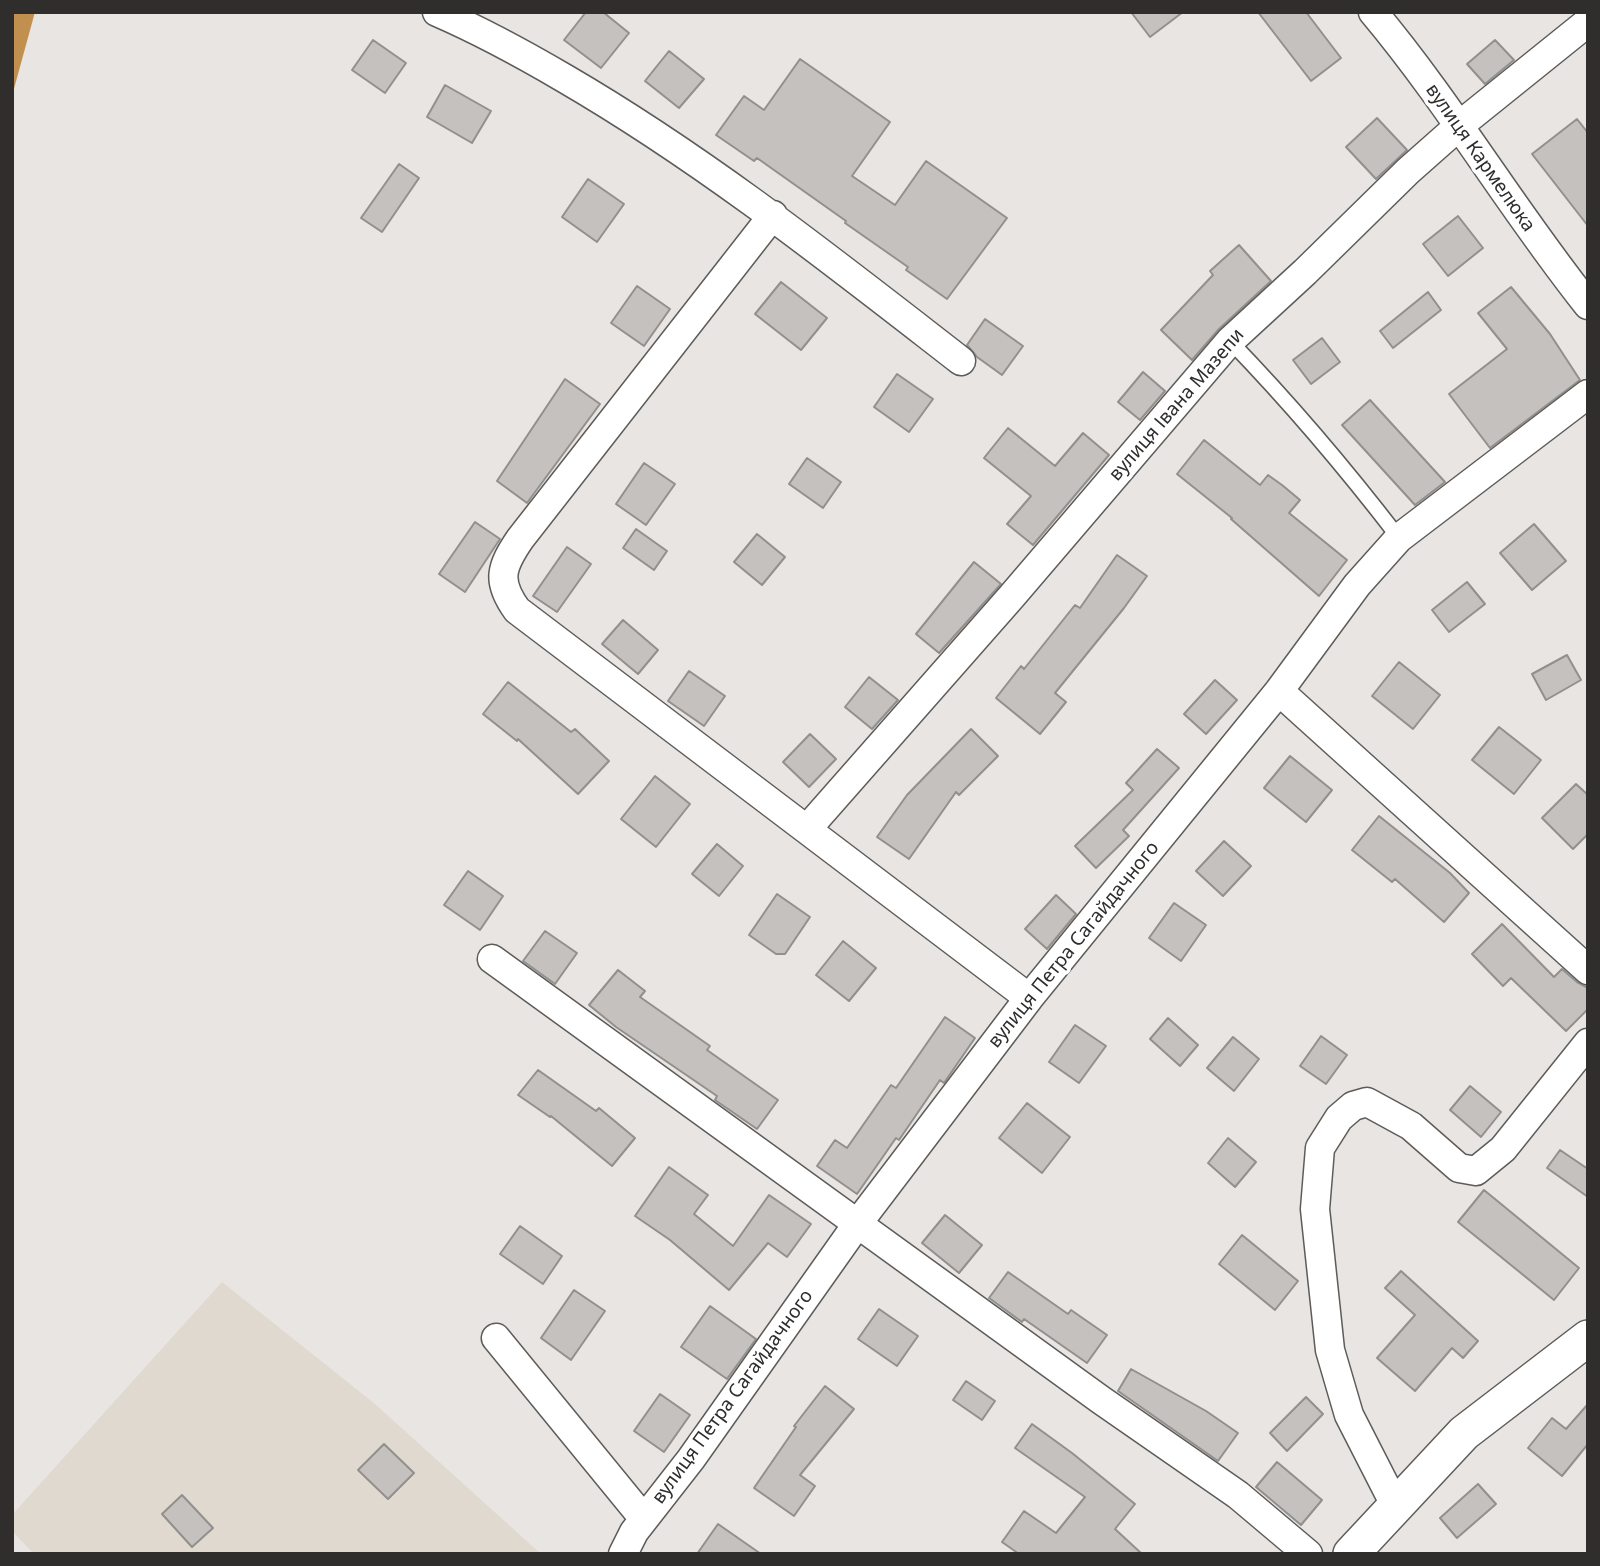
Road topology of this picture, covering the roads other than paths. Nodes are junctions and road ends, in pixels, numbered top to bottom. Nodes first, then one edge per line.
1 (437, 12) edge
2 (1373, 12) edge
3 (1588, 22) edge
4 (1460, 125) junction
5 (773, 215) junction
6 (1588, 305) edge
7 (1230, 341) junction
8 (961, 361) dead end
9 (1588, 394) edge
10 (1399, 538) junction
11 (1279, 691) junction
12 (807, 829) junction
13 (492, 959) dead end
14 (1588, 970) edge
15 (1029, 998) junction
16 (1588, 1043) edge
17 (858, 1223) junction
18 (496, 1338) dead end
19 (1588, 1338) edge
20 (1395, 1505) junction
21 (644, 1519) junction
22 (623, 1554) edge
23 (1308, 1554) edge
24 (1351, 1554) edge

1 - 5 street
2 - 4 street, вулиця Кармелюка
3 - 4 street, вулиця Івана Мазепи
4 - 6 street, вулиця Кармелюка
4 - 7 street, вулиця Івана Мазепи
5 - 8 street
5 - 12 street
7 - 10 lane
7 - 12 street, вулиця Івана Мазепи
9 - 10 street, вулиця Петра Сагайдачного
10 - 11 street, вулиця Петра Сагайдачного
11 - 14 street
11 - 15 street, вулиця Петра Сагайдачного
12 - 15 street
13 - 17 street
15 - 17 street, вулиця Петра Сагайдачного
16 - 20 street
17 - 21 street, вулиця Петра Сагайдачного
17 - 23 street
18 - 21 street
19 - 20 street
20 - 24 street
21 - 22 street, вулиця Петра Сагайдачного

